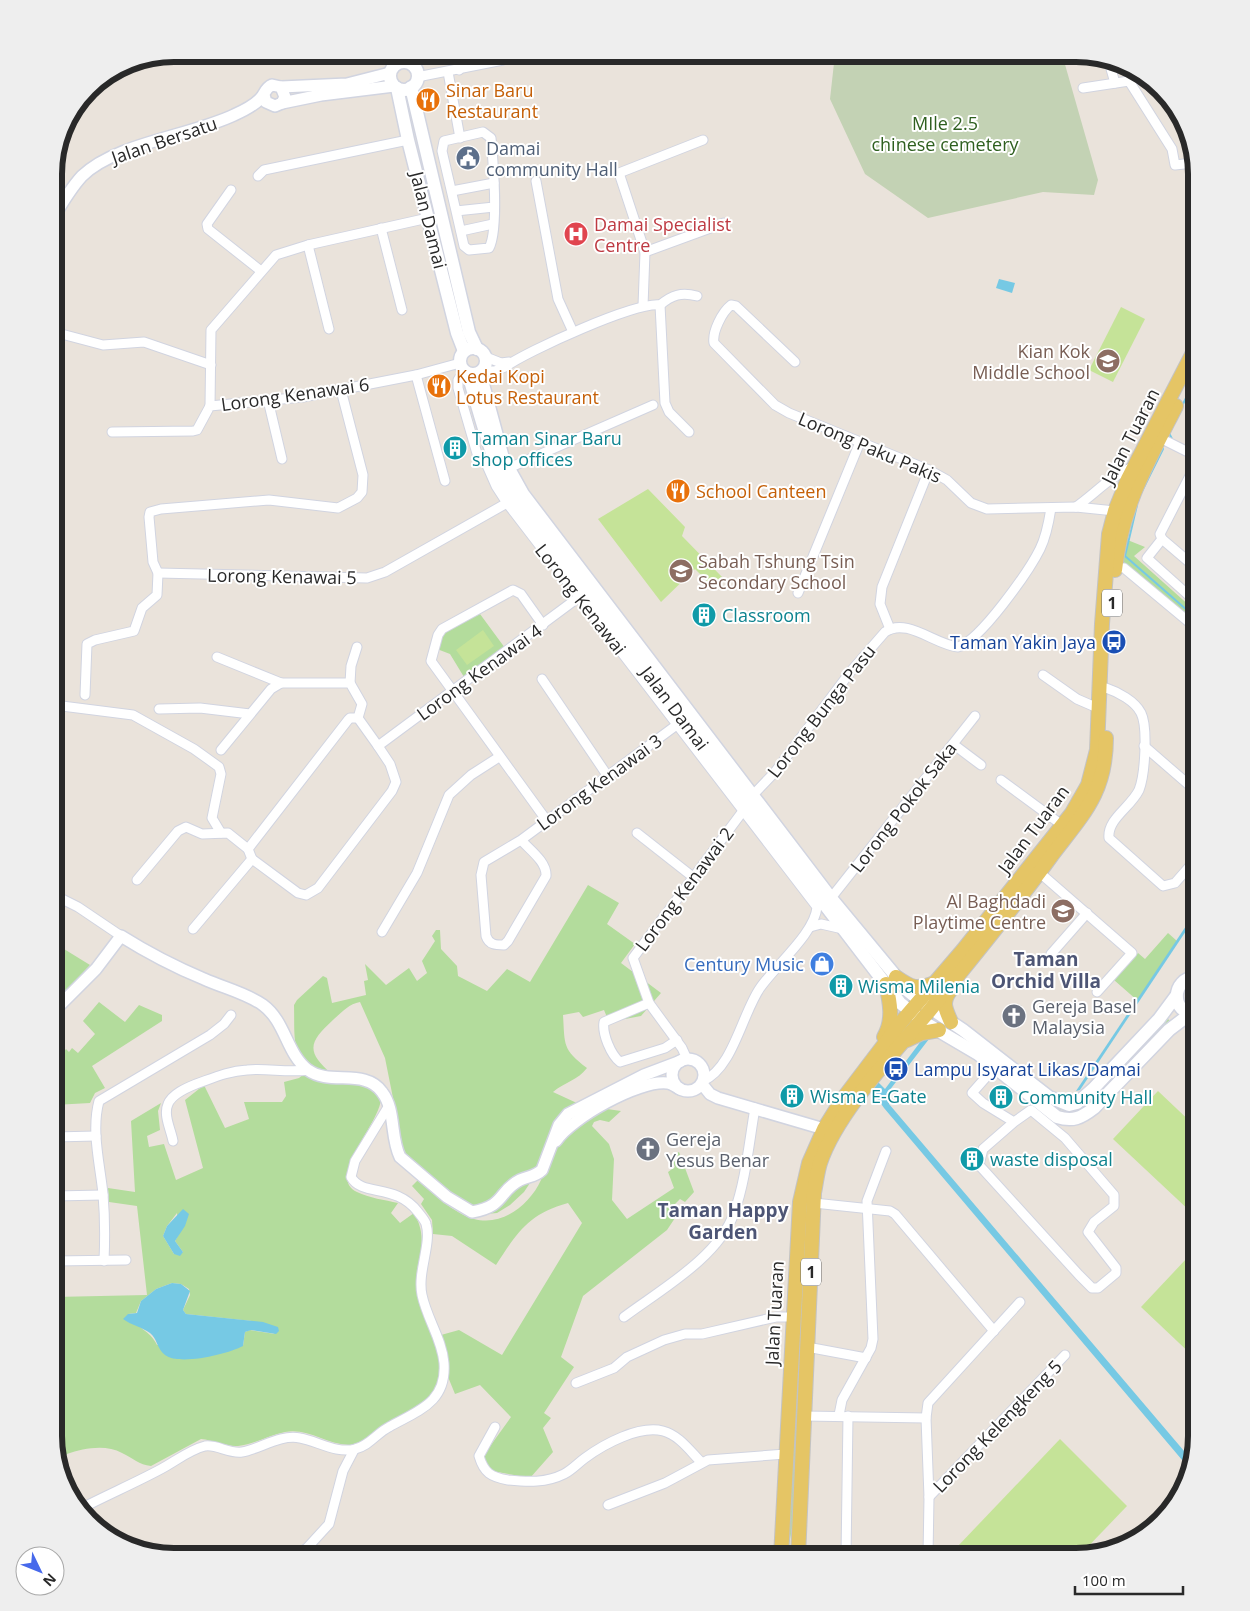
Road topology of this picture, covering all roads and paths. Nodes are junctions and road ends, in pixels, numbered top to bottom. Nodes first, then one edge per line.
1 (392, 62) edge
2 (400, 62) edge
3 (410, 62) edge
4 (458, 62) edge
5 (493, 62) edge
6 (1111, 68) edge
7 (459, 70) junction
8 (448, 72) junction
9 (393, 78) junction
10 (414, 82) junction
11 (1116, 83) junction
12 (281, 88) junction
13 (1082, 88) dead end
14 (264, 95) junction
15 (277, 104) junction
16 (234, 115) junction
17 (460, 138) junction
18 (408, 140) junction
19 (703, 140) dead end
20 (1187, 164) edge
21 (258, 176) dead end
22 (536, 181) dead end
23 (494, 183) junction
24 (231, 190) dead end
25 (452, 191) junction
26 (63, 204) edge
27 (494, 207) junction
28 (456, 212) junction
29 (428, 218) junction
30 (724, 223) dead end
31 (493, 224) junction
32 (381, 228) junction
33 (461, 231) junction
34 (308, 245) junction
35 (645, 252) junction
36 (261, 271) junction
37 (697, 296) dead end
38 (660, 305) junction
39 (643, 306) junction
40 (402, 310) dead end
41 (329, 329) dead end
42 (573, 332) junction
43 (63, 334) edge
44 (512, 362) junction
45 (795, 362) dead end
46 (1188, 363) edge
47 (473, 364) junction
48 (211, 365) junction
49 (416, 375) junction
50 (1188, 384) edge
51 (341, 390) junction
52 (268, 400) junction
53 (653, 404) dead end
54 (210, 406) junction
55 (112, 432) dead end
56 (688, 432) dead end
57 (1160, 438) junction
58 (860, 442) junction
59 (1188, 452) edge
60 (488, 457) junction
61 (1150, 458) junction
62 (282, 460) dead end
63 (1135, 466) junction
64 (509, 468) junction
65 (928, 470) junction
66 (444, 480) dead end
67 (1188, 480) edge
68 (1099, 488) junction
69 (508, 503) junction
70 (1076, 507) junction
71 (1051, 508) junction
72 (1108, 510) junction
73 (1162, 539) junction
74 (1188, 561) edge
75 (1115, 566) junction
76 (158, 573) junction
77 (798, 593) dead end
78 (1188, 595) edge
79 (579, 597) junction
80 (1188, 621) edge
81 (543, 625) junction
82 (890, 629) junction
83 (357, 648) dead end
84 (217, 657) dead end
85 (1043, 675) dead end
86 (542, 679) dead end
87 (280, 682) junction
88 (350, 683) junction
89 (1106, 688) junction
90 (453, 690) junction
91 (85, 695) dead end
92 (63, 706) edge
93 (159, 709) dead end
94 (1100, 709) junction
95 (250, 714) junction
96 (975, 716) dead end
97 (358, 718) junction
98 (678, 724) junction
99 (953, 744) junction
100 (378, 746) junction
101 (1144, 746) junction
102 (221, 750) dead end
103 (499, 757) junction
104 (981, 765) dead end
105 (607, 775) junction
106 (1001, 780) dead end
107 (1188, 784) edge
108 (754, 795) junction
109 (743, 811) junction
110 (547, 821) junction
111 (1062, 825) junction
112 (221, 833) junction
113 (637, 833) dead end
114 (521, 840) junction
115 (248, 850) junction
116 (252, 858) junction
117 (1188, 868) edge
118 (1040, 873) junction
119 (693, 877) junction
120 (137, 880) dead end
121 (831, 898) junction
122 (62, 899) edge
123 (1087, 913) junction
124 (810, 927) junction
125 (194, 929) dead end
126 (843, 929) junction
127 (382, 932) dead end
128 (121, 936) junction
129 (1050, 954) dead end
130 (972, 957) junction
131 (1188, 979) edge
132 (891, 981) junction
133 (935, 983) junction
134 (1097, 992) dead end
135 (1176, 996) junction
136 (62, 1003) edge
137 (649, 1003) junction
138 (920, 1010) junction
139 (1188, 1012) edge
140 (231, 1015) dead end
141 (1188, 1019) edge
142 (951, 1022) junction
143 (939, 1030) junction
144 (676, 1040) junction
145 (900, 1046) junction
146 (684, 1060) junction
147 (868, 1063) junction
148 (995, 1067) junction
149 (308, 1070) junction
150 (702, 1082) junction
151 (680, 1089) junction
152 (388, 1106) junction
153 (755, 1108) junction
154 (577, 1114) junction
155 (1014, 1122) junction
156 (824, 1129) junction
157 (96, 1136) junction
158 (62, 1137) edge
159 (173, 1141) dead end
160 (886, 1151) dead end
161 (819, 1164) junction
162 (103, 1195) junction
163 (62, 1196) edge
164 (814, 1204) junction
165 (867, 1209) junction
166 (126, 1260) dead end
167 (62, 1261) edge
168 (104, 1261) junction
169 (1020, 1302) dead end
170 (624, 1317) dead end
171 (793, 1317) junction
172 (994, 1331) junction
173 (807, 1347) junction
174 (1065, 1354) dead end
175 (866, 1358) junction
176 (576, 1383) dead end
177 (804, 1416) junction
178 (844, 1416) junction
179 (926, 1418) junction
180 (495, 1427) dead end
181 (354, 1450) junction
182 (786, 1454) junction
183 (701, 1462) junction
184 (929, 1497) junction
185 (608, 1505) dead end
186 (87, 1506) edge
187 (800, 1530) junction
188 (307, 1548) edge
189 (784, 1548) edge
190 (787, 1548) edge
191 (799, 1548) edge
192 (846, 1548) edge
193 (928, 1548) edge

1 - 9 main road, Jalan Damai
2 - 9 main road
3 - 10 main road, Jalan Damai
4 - 7 street
5 - 7 street
6 - 11 street
7 - 8 street
8 - 10 street
8 - 17 street
9 - 10 main road
9 - 12 street
9 - 15 street
9 - 18 main road, Jalan Damai
10 - 47 main road, Jalan Damai
11 - 13 street
11 - 20 street
12 - 14 street
12 - 15 street
14 - 15 street
14 - 16 street, Jalan Bersatu
15 - 16 street
16 - 26 street, Jalan Bersatu
17 - 23 street
17 - 25 street
18 - 21 street
18 - 29 main road, Jalan Damai
19 - 35 street
22 - 42 street
23 - 25 street
23 - 27 street
24 - 36 street
25 - 28 street
27 - 28 street
27 - 31 street
28 - 33 street
29 - 32 street
29 - 47 main road, Jalan Damai
30 - 35 street
31 - 33 street
31 - 33 street
32 - 34 street
32 - 40 street
34 - 36 street
34 - 41 street
35 - 39 street
36 - 48 street
37 - 38 street
38 - 39 street, Lorong Kenawai 6
38 - 56 street
39 - 42 street, Lorong Kenawai 6
42 - 44 street, Lorong Kenawai 6
43 - 48 street
44 - 47 street
44 - 47 street, Lorong Kenawai 6
45 - 58 street, Lorong Paku Pakis
46 - 63 main road, Jalan Tuaran / 1
47 - 49 street, Lorong Kenawai 6
47 - 60 main road, Jalan Damai
47 - 64 main road, Jalan Damai
48 - 54 street
49 - 51 street, Lorong Kenawai 6
49 - 66 street
50 - 57 main road, Jalan Tuaran / 1
51 - 52 street, Lorong Kenawai 6
51 - 76 street
52 - 54 street, Lorong Kenawai 6
52 - 62 street
53 - 64 street
54 - 55 street, Lorong Kenawai 6
57 - 59 street
57 - 61 main road, Jalan Tuaran / 1
58 - 65 street, Lorong Paku Pakis
58 - 77 street
60 - 69 street, Lorong Kenawai
60 - 126 main road, Jalan Damai
61 - 72 main road
61 - 75 main road, Jalan Tuaran / 1
63 - 68 street
63 - 72 main road, Jalan Tuaran / 1
64 - 108 main road, Jalan Damai
65 - 71 street, Lorong Paku Pakis
65 - 82 street
67 - 73 street
68 - 70 street
68 - 72 street
69 - 76 street, Lorong Kenawai 5
69 - 79 street, Lorong Kenawai
70 - 71 street, Lorong Paku Pakis
70 - 72 street, Lorong Paku Pakis
71 - 82 street
72 - 94 main road, Jalan Tuaran / 1
73 - 74 street
73 - 78 street
75 - 80 street
75 - 89 main road, Jalan Tuaran / 1
76 - 91 street
79 - 81 street, Lorong Kenawai 4
79 - 98 street, Lorong Kenawai
81 - 90 street, Lorong Kenawai 4
81 - 90 street
82 - 108 street, Lorong Bunga Pasu
83 - 88 street
84 - 87 street
85 - 94 street
86 - 105 street
87 - 88 street
87 - 95 street
88 - 97 street
89 - 101 street
89 - 118 main road, Jalan Tuaran / 1
90 - 100 street, Lorong Kenawai 4
90 - 103 street
92 - 112 street
93 - 95 street
94 - 111 main road, Jalan Tuaran / 1
95 - 102 street
96 - 99 street, Lorong Pokok Saka
97 - 100 street
97 - 115 street
98 - 105 street, Lorong Kenawai 3
98 - 109 street, Lorong Kenawai
99 - 104 street
99 - 121 street, Lorong Pokok Saka
100 - 116 street
101 - 107 street
101 - 117 street
103 - 110 street
103 - 127 street
105 - 110 street, Lorong Kenawai 3
106 - 111 street
108 - 121 main road, Jalan Damai
109 - 119 street, Lorong Kenawai 2
109 - 124 street, Lorong Kenawai
110 - 114 street, Lorong Kenawai 3
111 - 133 main road, Jalan Tuaran / 1
112 - 115 street
112 - 120 street
113 - 119 street
114 - 114 street, Lorong Kenawai 3
115 - 116 street
116 - 125 street
118 - 123 street
118 - 130 main road, Jalan Tuaran / 1
119 - 137 street, Lorong Kenawai 2
121 - 132 main road, Jalan Damai
122 - 128 street
123 - 129 street
123 - 134 street
124 - 126 street
124 - 150 street
126 - 132 main road, Jalan Damai
128 - 136 street
128 - 149 street
130 - 138 main road, Jalan Tuaran / 1
130 - 142 main road
131 - 135 main road
132 - 133 main road
132 - 138 main road, Jalan Damai
132 - 147 main road
133 - 138 main road, Jalan Tuaran / 1
135 - 139 main road
135 - 142 main road
137 - 144 street
137 - 144 street
138 - 142 main road
138 - 143 main road
138 - 145 main road, Jalan Tuaran / 1
138 - 147 main road, Jalan Tuaran / 1
140 - 157 street
141 - 148 main road
143 - 145 main road
143 - 148 main road
144 - 146 street
145 - 161 main road, Jalan Tuaran / 1
146 - 150 street
146 - 151 street
146 - 154 street
147 - 156 main road, Jalan Tuaran / 1
148 - 155 street
149 - 152 street
149 - 159 street
150 - 151 street
150 - 153 street
151 - 154 street
152 - 154 street
152 - 181 street
153 - 156 street
153 - 170 street
155 - 155 street
156 - 161 main road
156 - 171 main road, Jalan Tuaran / 1
157 - 158 street
157 - 162 street
160 - 165 street
161 - 164 main road, Jalan Tuaran / 1
162 - 163 street
162 - 168 street
164 - 165 street
164 - 173 main road, Jalan Tuaran / 1
165 - 172 street
165 - 175 street
166 - 168 street
167 - 168 street
169 - 172 street
171 - 176 street
171 - 182 main road, Jalan Tuaran / 1
172 - 179 street
173 - 175 street
173 - 177 main road, Jalan Tuaran / 1
174 - 184 street, Lorong Kelengkeng 5
175 - 178 street
177 - 178 street
177 - 187 main road, Jalan Tuaran / 1
178 - 179 street
178 - 192 street
179 - 184 street
180 - 183 street
181 - 186 street
181 - 188 street
182 - 183 street
182 - 189 main road, Jalan Tuaran / 1
183 - 185 street
184 - 193 street
187 - 190 main road
187 - 191 main road, Jalan Tuaran / 1

